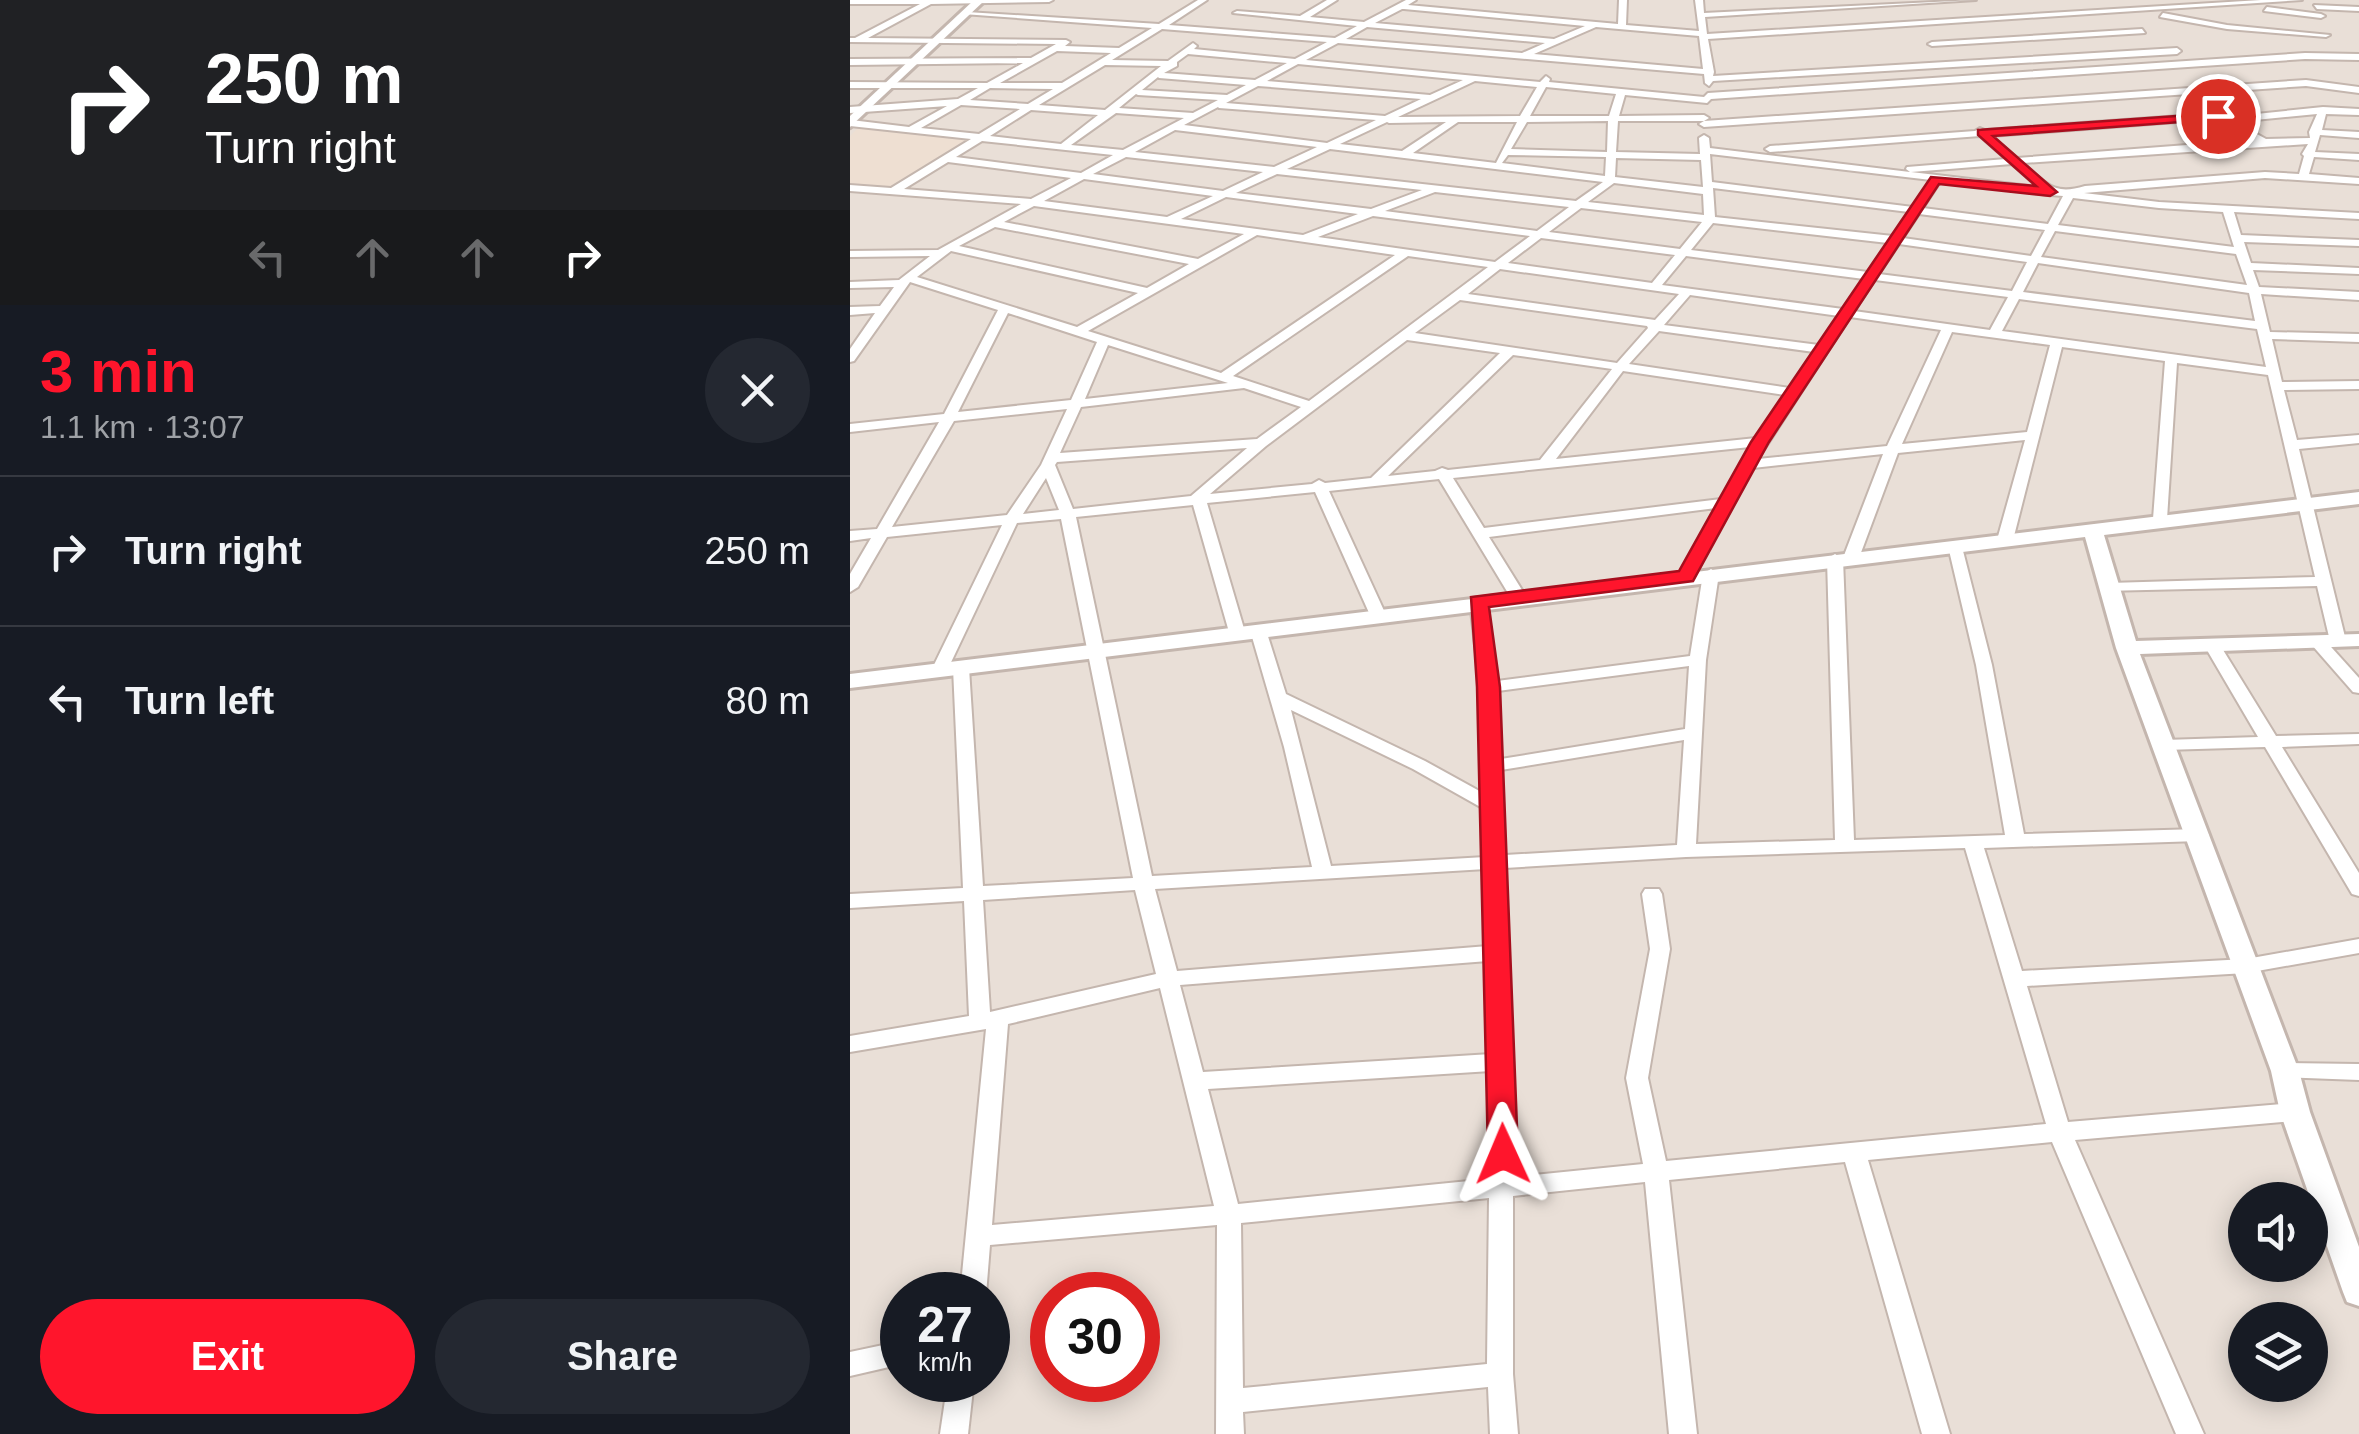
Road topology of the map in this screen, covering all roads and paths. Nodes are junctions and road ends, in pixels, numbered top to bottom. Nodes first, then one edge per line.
1 (893, 0) edge
2 (932, 0) edge
3 (993, 0) edge
4 (1049, 0) edge
5 (1203, 0) edge
6 (1252, 0) edge
7 (1333, 0) edge
8 (1556, 0) edge
9 (1624, 0) edge
10 (1699, 0) edge
11 (1972, 0) edge
12 (2086, 0) edge
13 (2300, 0) edge
14 (979, 1) edge
15 (1932, 1) edge
16 (850, 2) edge
17 (1408, 3) edge
18 (1877, 3) edge
19 (2241, 3) junction
20 (2359, 9) edge
21 (2136, 10) junction
22 (2319, 11) junction
23 (2107, 12) junction
24 (1237, 13) junction
25 (966, 14) junction
26 (1702, 16) junction
27 (2175, 17) junction
28 (1301, 19) junction
29 (1557, 20) junction
30 (1371, 24) junction
31 (1596, 24) junction
32 (1906, 24) junction
33 (1160, 26) junction
34 (1622, 26) junction
35 (2140, 29) junction
36 (1214, 30) junction
37 (2268, 31) junction
38 (1702, 35) junction
39 (2326, 35) junction
40 (854, 40) edge
41 (935, 42) junction
42 (1338, 42) junction
43 (1556, 42) junction
44 (1932, 44) junction
45 (1056, 48) junction
46 (1120, 50) junction
47 (1186, 51) junction
48 (2177, 51) junction
49 (2305, 56) junction
50 (2330, 56) junction
51 (2359, 57) edge
52 (1521, 58) junction
53 (1033, 60) junction
54 (1554, 60) junction
55 (850, 62) edge
56 (1104, 62) junction
57 (1302, 62) junction
58 (910, 64) junction
59 (1174, 64) junction
60 (2201, 64) junction
61 (1960, 65) junction
62 (2140, 68) junction
63 (1159, 75) junction
64 (1709, 75) junction
65 (1474, 78) junction
66 (1980, 80) junction
67 (991, 82) junction
68 (1262, 82) junction
69 (1921, 84) junction
70 (850, 85) edge
71 (1543, 85) junction
72 (885, 86) junction
73 (1062, 86) junction
74 (2359, 90) edge
75 (1138, 92) junction
76 (1622, 92) junction
77 (2179, 92) junction
78 (1432, 97) junction
79 (1230, 98) junction
80 (1708, 98) junction
81 (958, 102) junction
82 (1219, 105) junction
83 (1031, 108) junction
84 (1949, 108) junction
85 (856, 110) edge
86 (2323, 110) junction
87 (1113, 112) junction
88 (2359, 112) edge
89 (1197, 116) junction
90 (1960, 116) dead end
91 (2222, 118) junction
92 (1385, 119) junction
93 (1613, 119) junction
94 (1455, 120) junction
95 (1521, 120) junction
96 (1704, 121) junction
97 (850, 123) edge
98 (1971, 124) dead end
99 (1172, 127) junction
100 (912, 130) junction
101 (1982, 133) junction
102 (2359, 135) edge
103 (982, 137) junction
104 (2312, 137) junction
105 (2264, 142) junction
106 (1066, 145) junction
107 (1326, 145) junction
108 (1127, 152) junction
109 (1505, 152) junction
110 (1724, 152) junction
111 (1403, 154) junction
112 (1705, 154) junction
113 (2307, 154) junction
114 (1612, 156) junction
115 (2359, 158) edge
116 (948, 159) junction
117 (2016, 162) junction
118 (1498, 166) junction
119 (1276, 170) junction
120 (1876, 171) junction
121 (1082, 177) junction
122 (2303, 177) junction
123 (1936, 180) junction
124 (1610, 181) junction
125 (2359, 181) edge
126 (850, 188) edge
127 (1436, 188) junction
128 (1707, 188) junction
129 (894, 191) junction
130 (2050, 192) junction
131 (1223, 194) junction
132 (2069, 195) junction
133 (1029, 202) junction
134 (1581, 205) junction
135 (2228, 211) junction
136 (1380, 212) junction
137 (1914, 212) junction
138 (2359, 216) edge
139 (1710, 219) junction
140 (1168, 220) junction
141 (991, 223) junction
142 (2051, 228) junction
143 (1256, 232) junction
144 (1544, 232) junction
145 (1304, 238) junction
146 (1895, 240) junction
147 (2359, 243) edge
148 (2239, 245) junction
149 (945, 250) junction
150 (1686, 251) junction
151 (1405, 252) junction
152 (850, 254) edge
153 (2037, 260) junction
154 (1200, 263) junction
155 (1500, 264) junction
156 (2246, 266) junction
157 (2359, 271) edge
158 (1872, 274) junction
159 (905, 280) junction
160 (1656, 285) junction
161 (850, 286) edge
162 (2254, 290) junction
163 (1688, 291) junction
164 (1148, 292) junction
165 (2014, 294) junction
166 (1460, 296) junction
167 (2359, 296) edge
168 (884, 309) junction
169 (1004, 309) junction
170 (850, 312) edge
171 (1845, 313) junction
172 (1655, 325) junction
173 (1948, 328) junction
174 (2263, 331) junction
175 (1077, 332) junction
176 (1994, 334) junction
177 (1407, 336) junction
178 (2359, 338) edge
179 (1104, 341) junction
180 (2058, 343) junction
181 (854, 345) edge
182 (1822, 350) junction
183 (1509, 352) junction
184 (850, 358) edge
185 (2172, 360) junction
186 (1620, 367) junction
187 (1224, 377) junction
188 (2274, 379) junction
189 (1244, 385) junction
190 (2359, 385) edge
191 (1794, 392) junction
192 (1071, 406) junction
193 (1313, 406) junction
194 (948, 418) junction
195 (850, 428) edge
196 (2034, 435) junction
197 (2359, 439) edge
198 (1760, 442) junction
199 (1262, 443) junction
200 (2292, 444) junction
201 (1892, 450) junction
202 (1048, 461) junction
203 (1547, 462) junction
204 (1746, 464) junction
205 (1442, 472) junction
206 (1377, 478) junction
207 (1320, 484) junction
208 (1198, 498) junction
209 (2359, 498) edge
210 (1725, 503) junction
211 (2307, 503) junction
212 (1067, 512) junction
213 (1012, 517) junction
214 (2160, 520) junction
215 (2092, 528) junction
216 (880, 532) junction
217 (1482, 533) junction
218 (850, 536) edge
219 (2005, 540) junction
220 (1956, 546) junction
221 (1843, 558) junction
222 (1711, 574) junction
223 (1686, 576) junction
224 (2325, 581) junction
225 (850, 587) edge
226 (2109, 588) junction
227 (1519, 598) junction
228 (1478, 602) junction
229 (1378, 614) junction
230 (1248, 631) junction
231 (2338, 640) edge
232 (2212, 645) junction
233 (2128, 648) junction
234 (1094, 650) junction
235 (1698, 660) junction
236 (961, 668) junction
237 (939, 670) junction
238 (850, 681) edge
239 (1488, 687) junction
240 (2359, 688) edge
241 (1278, 697) junction
242 (1693, 732) junction
243 (2359, 740) edge
244 (2273, 744) junction
245 (2164, 745) junction
246 (1492, 766) junction
247 (1490, 804) junction
248 (2199, 835) junction
249 (2015, 840) junction
250 (1973, 842) junction
251 (1845, 846) junction
252 (1686, 851) junction
253 (1492, 863) junction
254 (1323, 872) junction
255 (1144, 885) junction
256 (2359, 889) edge
257 (970, 894) junction
258 (1652, 894) dead end
259 (850, 901) edge
260 (2359, 946) edge
261 (1494, 953) junction
262 (2246, 966) junction
263 (1168, 978) junction
264 (2014, 978) junction
265 (989, 1020) junction
266 (850, 1044) edge
267 (1502, 1062) junction
268 (2285, 1071) junction
269 (2359, 1072) edge
270 (1198, 1081) junction
271 (2295, 1112) junction
272 (2059, 1130) junction
273 (1854, 1151) junction
274 (1656, 1172) junction
275 (1504, 1184) junction
276 (1230, 1216) junction
277 (982, 1236) junction
278 (977, 1272) edge
279 (2359, 1292) edge
280 (880, 1358) edge
281 (850, 1364) edge
282 (1500, 1374) junction
283 (1230, 1401) junction
284 (959, 1402) edge
285 (954, 1434) edge
286 (1230, 1434) edge
287 (1504, 1434) edge
288 (1683, 1434) edge
289 (1936, 1434) edge
290 (2190, 1434) edge

1 - 2 street
1 - 16 street
2 - 14 street
2 - 40 street
3 - 4 street
3 - 14 street
5 - 33 street
6 - 24 street
7 - 28 street
8 - 29 street
9 - 34 street
10 - 26 street
11 - 15 street
12 - 23 street
13 - 19 street
13 - 22 street
14 - 25 street
15 - 18 street
17 - 29 street
17 - 30 street
18 - 26 street
18 - 32 street
19 - 21 street
19 - 22 street
20 - 22 street
21 - 23 street
21 - 27 street
22 - 39 street
23 - 32 street
23 - 35 street
24 - 28 street
24 - 36 street
25 - 33 street
25 - 41 street
26 - 38 street
27 - 35 street
27 - 37 street
28 - 30 street
29 - 31 street
30 - 42 street
30 - 43 street
31 - 34 street
31 - 43 street
32 - 38 street
32 - 44 street
33 - 36 street
33 - 46 street
34 - 38 street
35 - 44 street
35 - 48 street
36 - 42 street
36 - 47 street
37 - 39 street
37 - 49 street
38 - 64 street
39 - 50 street
40 - 41 street
41 - 45 street
41 - 58 street
42 - 52 street
42 - 57 street
43 - 52 street
44 - 61 street
45 - 46 street
45 - 53 street
46 - 56 street
47 - 57 street
47 - 59 street
48 - 60 street
48 - 61 street
49 - 50 street
49 - 60 street
50 - 51 street
52 - 54 street
52 - 65 street
53 - 58 street
53 - 67 street
54 - 64 street
54 - 71 street
55 - 58 street
56 - 59 street
56 - 73 street
57 - 65 street
57 - 68 street
58 - 72 street
59 - 63 street
60 - 62 street
61 - 64 street
61 - 66 street
62 - 66 street
62 - 77 street
63 - 68 street
63 - 75 street
64 - 80 street
65 - 71 street
65 - 78 street
66 - 69 street
67 - 72 street
67 - 73 street
67 - 81 street
68 - 78 street
68 - 79 street
69 - 80 street
69 - 84 street
70 - 72 street
71 - 76 street
71 - 95 street
72 - 85 street
73 - 83 street
74 - 77 street
75 - 79 street
75 - 87 street
76 - 80 street
76 - 93 street
77 - 84 street
77 - 91 street
78 - 92 street
79 - 82 street
80 - 96 street
81 - 83 street
81 - 85 street
81 - 100 street
82 - 89 street
82 - 92 street
83 - 87 street
83 - 103 street
84 - 90 street
84 - 96 street
85 - 97 street
86 - 88 street
86 - 91 street
86 - 104 street
87 - 89 street
87 - 106 street
89 - 99 street
91 - 101 street
91 - 105 street
92 - 94 street
92 - 107 street
93 - 95 street
93 - 96 street
93 - 114 street
94 - 95 street
94 - 111 street
95 - 109 street
96 - 112 street
97 - 100 street
98 - 101 street
99 - 107 street
99 - 108 street
100 - 103 street
101 - 110 street
101 - 117 street
102 - 104 street
103 - 106 street
103 - 116 street
104 - 105 street
104 - 113 street
105 - 117 street
106 - 108 street
107 - 111 street
107 - 119 street
108 - 119 street
108 - 121 street
109 - 114 street
109 - 118 street
110 - 112 street
110 - 120 street
111 - 118 street
112 - 114 street
112 - 128 street
113 - 115 street
113 - 122 street
114 - 124 street
116 - 121 street
116 - 129 street
117 - 120 street
117 - 130 street
118 - 124 street
119 - 127 street
119 - 131 street
120 - 123 street
121 - 131 street
121 - 133 street
122 - 125 street
122 - 132 street
123 - 130 street
123 - 137 street
124 - 128 street
124 - 134 street
126 - 129 street
127 - 134 street
127 - 136 street
128 - 137 street
128 - 139 street
129 - 133 street
130 - 132 street
131 - 136 street
131 - 140 street
132 - 135 street
132 - 142 street
133 - 140 street
133 - 141 street
134 - 139 street
134 - 144 street
135 - 138 street
135 - 148 street
136 - 144 street
136 - 145 street
137 - 142 street
137 - 146 street
139 - 146 street
139 - 150 street
140 - 143 street
141 - 149 street
141 - 154 street
142 - 148 street
142 - 153 street
143 - 145 street
143 - 154 street
144 - 150 street
144 - 155 street
145 - 151 street
146 - 153 street
146 - 158 street
147 - 148 street
148 - 156 street
149 - 152 street
149 - 159 street
149 - 164 street
150 - 158 street
150 - 160 street
151 - 155 street
151 - 187 street
153 - 162 street
153 - 165 street
154 - 164 street
155 - 160 street
155 - 166 street
156 - 157 street
156 - 162 street
158 - 165 street
158 - 171 street
159 - 161 street
159 - 168 street
159 - 169 street
160 - 163 street
162 - 167 street
162 - 174 street
163 - 171 street
163 - 172 street
164 - 175 street
165 - 174 street
165 - 176 street
166 - 172 street
166 - 177 street
168 - 170 street
168 - 181 street
169 - 175 street
169 - 194 street
171 - 173 street
171 - 182 street
172 - 182 street
172 - 186 street
173 - 176 street
173 - 201 street
174 - 178 street
174 - 188 street
175 - 179 street
176 - 180 street
177 - 183 street
177 - 193 street
179 - 187 street
179 - 192 street
180 - 185 street
180 - 196 street
181 - 184 street
182 - 191 street
183 - 186 street
183 - 206 street
185 - 188 street
185 - 214 street
186 - 191 street
186 - 203 street
187 - 189 street
188 - 190 street
188 - 200 street
189 - 192 street
189 - 193 street
191 - 198 street
192 - 194 street
192 - 202 street
193 - 199 street
194 - 195 street
194 - 216 street
196 - 201 street
196 - 219 street
197 - 200 street
198 - 203 street
198 - 204 street
199 - 202 street
199 - 208 street
200 - 211 street
201 - 204 street
201 - 221 street
202 - 212 street
202 - 213 street
203 - 205 street
204 - 210 street
205 - 206 street
205 - 217 street
206 - 207 street
207 - 208 street
207 - 229 street
208 - 212 street
208 - 230 street
209 - 211 street
210 - 217 street
210 - 223 street
211 - 214 street
211 - 224 street
212 - 213 street
212 - 234 street
213 - 216 street
213 - 237 street
214 - 215 street
215 - 219 street
215 - 226 street
216 - 218 street
216 - 225 street
217 - 227 street
219 - 220 street
220 - 221 street
220 - 249 street
221 - 222 street
221 - 251 street
222 - 223 street
222 - 235 street
223 - 227 street
224 - 226 street
224 - 231 street
226 - 233 street
227 - 228 street
228 - 229 street
228 - 239 street
229 - 230 street
230 - 234 street
230 - 241 street
231 - 232 street
231 - 240 street
232 - 233 street
232 - 244 street
233 - 245 street
234 - 236 street
234 - 255 street
235 - 239 street
235 - 242 street
236 - 237 street
236 - 257 street
237 - 238 street
239 - 246 street
241 - 247 street
241 - 254 street
242 - 246 street
242 - 252 street
243 - 244 street
244 - 245 street
244 - 256 street
245 - 248 street
246 - 247 street
247 - 253 street
248 - 249 street
248 - 262 street
249 - 250 street
250 - 251 street
250 - 264 street
251 - 252 street
252 - 253 street
253 - 254 street
253 - 261 street
254 - 255 street
255 - 257 street
255 - 263 street
257 - 259 street
257 - 265 street
258 - 274 street
260 - 262 street
261 - 263 street
261 - 267 street
262 - 264 street
262 - 268 street
263 - 265 street
263 - 270 street
264 - 272 street
265 - 266 street
265 - 277 street
267 - 270 street
267 - 275 street
268 - 269 street
268 - 271 street
270 - 276 street
271 - 272 street
271 - 279 street
272 - 273 street
272 - 290 street
273 - 274 street
273 - 289 street
274 - 275 street
274 - 288 street
275 - 276 street
275 - 282 street
276 - 277 street
276 - 283 street
277 - 278 street
280 - 281 street
282 - 283 street
282 - 287 street
283 - 286 street
284 - 285 street

